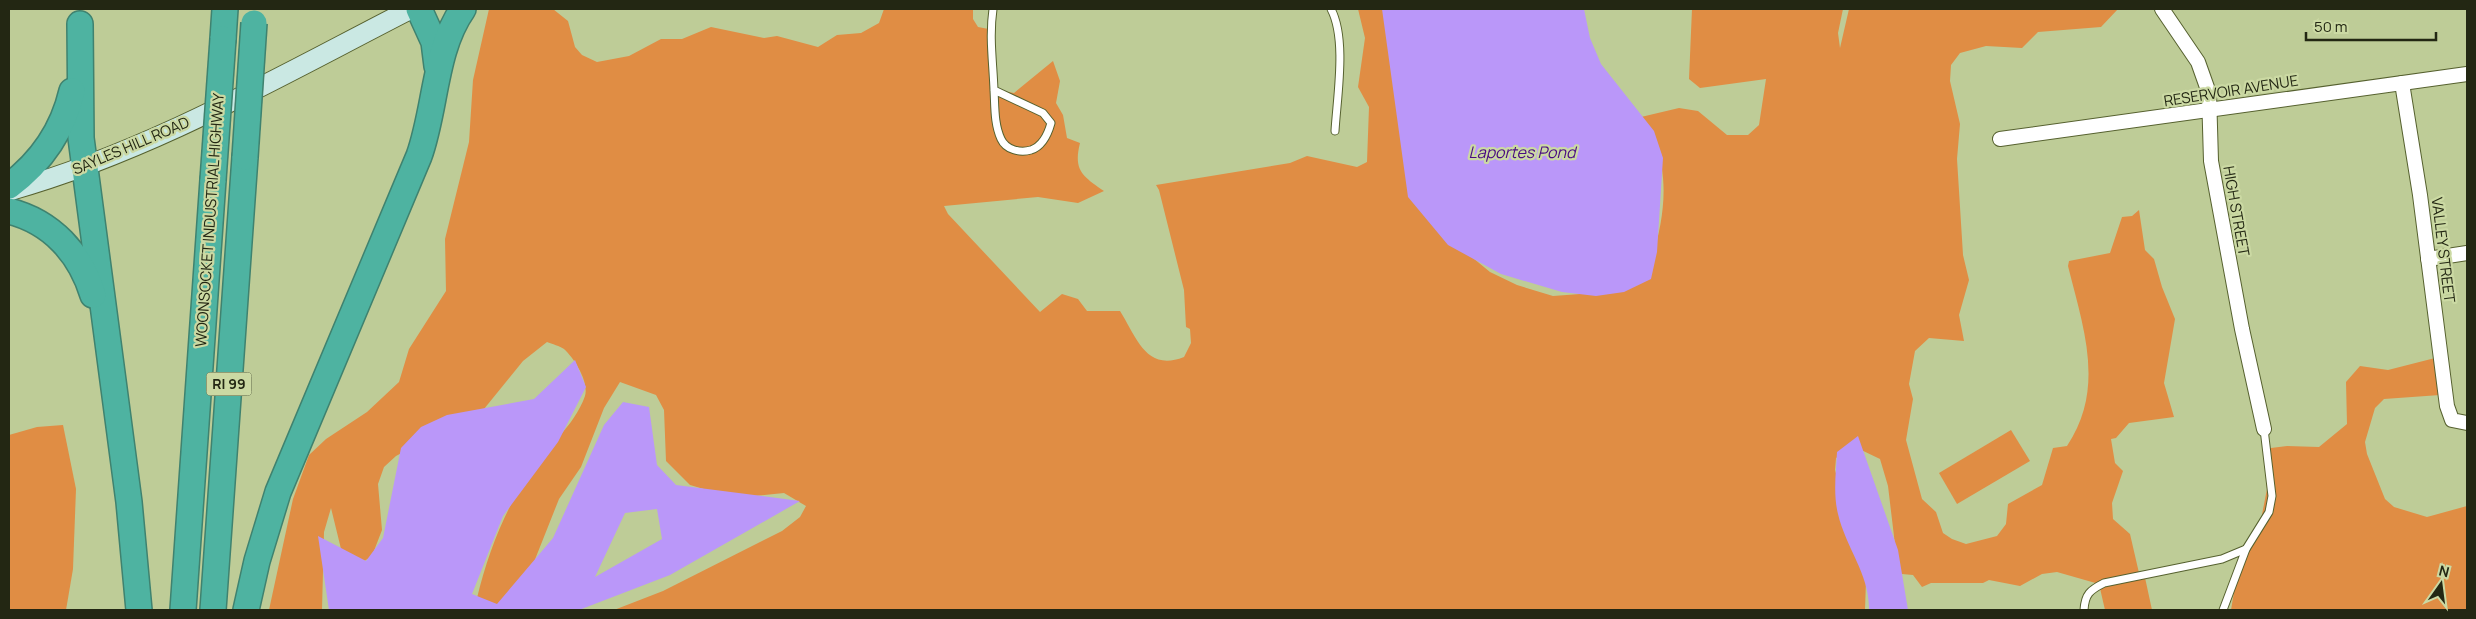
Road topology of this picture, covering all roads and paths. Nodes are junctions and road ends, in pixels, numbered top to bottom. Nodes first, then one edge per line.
1 (225, 9) edge
2 (411, 9) edge
3 (419, 9) edge
4 (463, 9) edge
5 (993, 9) edge
6 (1331, 9) edge
7 (2162, 9) edge
8 (81, 16) edge
9 (255, 16) edge
10 (2467, 74) edge
11 (2402, 83) junction
12 (994, 90) junction
13 (435, 96) junction
14 (2210, 110) junction
15 (1336, 131) dead end
16 (2000, 140) dead end
17 (84, 166) junction
18 (9, 186) edge
19 (9, 191) edge
20 (9, 211) edge
21 (2467, 253) edge
22 (2428, 259) junction
23 (112, 375) junction
24 (2467, 423) edge
25 (2264, 429) joint
26 (2246, 549) junction
27 (139, 610) edge
28 (183, 610) edge
29 (213, 610) edge
30 (246, 610) edge
31 (2084, 610) edge
32 (2223, 610) edge

1 - 28 highway, WOONSOCKET INDUSTRIAL HIGHWAY / RI 99, bridge
2 - 17 main road, SAYLES HILL ROAD
3 - 13 highway
4 - 13 highway
5 - 12 lane
6 - 15 lane
7 - 14 street, HIGH STREET
8 - 17 highway
8 - 18 highway
9 - 29 highway, WOONSOCKET INDUSTRIAL HIGHWAY / RI 99, bridge
10 - 11 street, RESERVOIR AVENUE
11 - 14 street, RESERVOIR AVENUE
11 - 22 street, VALLEY STREET
12 - 12 lane
13 - 30 highway
14 - 16 street, RESERVOIR AVENUE
14 - 25 street, HIGH STREET
17 - 19 main road, SAYLES HILL ROAD
17 - 23 highway
20 - 23 highway
21 - 22 street
22 - 24 street, VALLEY STREET
23 - 27 highway
25 - 26 lane
26 - 31 lane
26 - 32 lane

